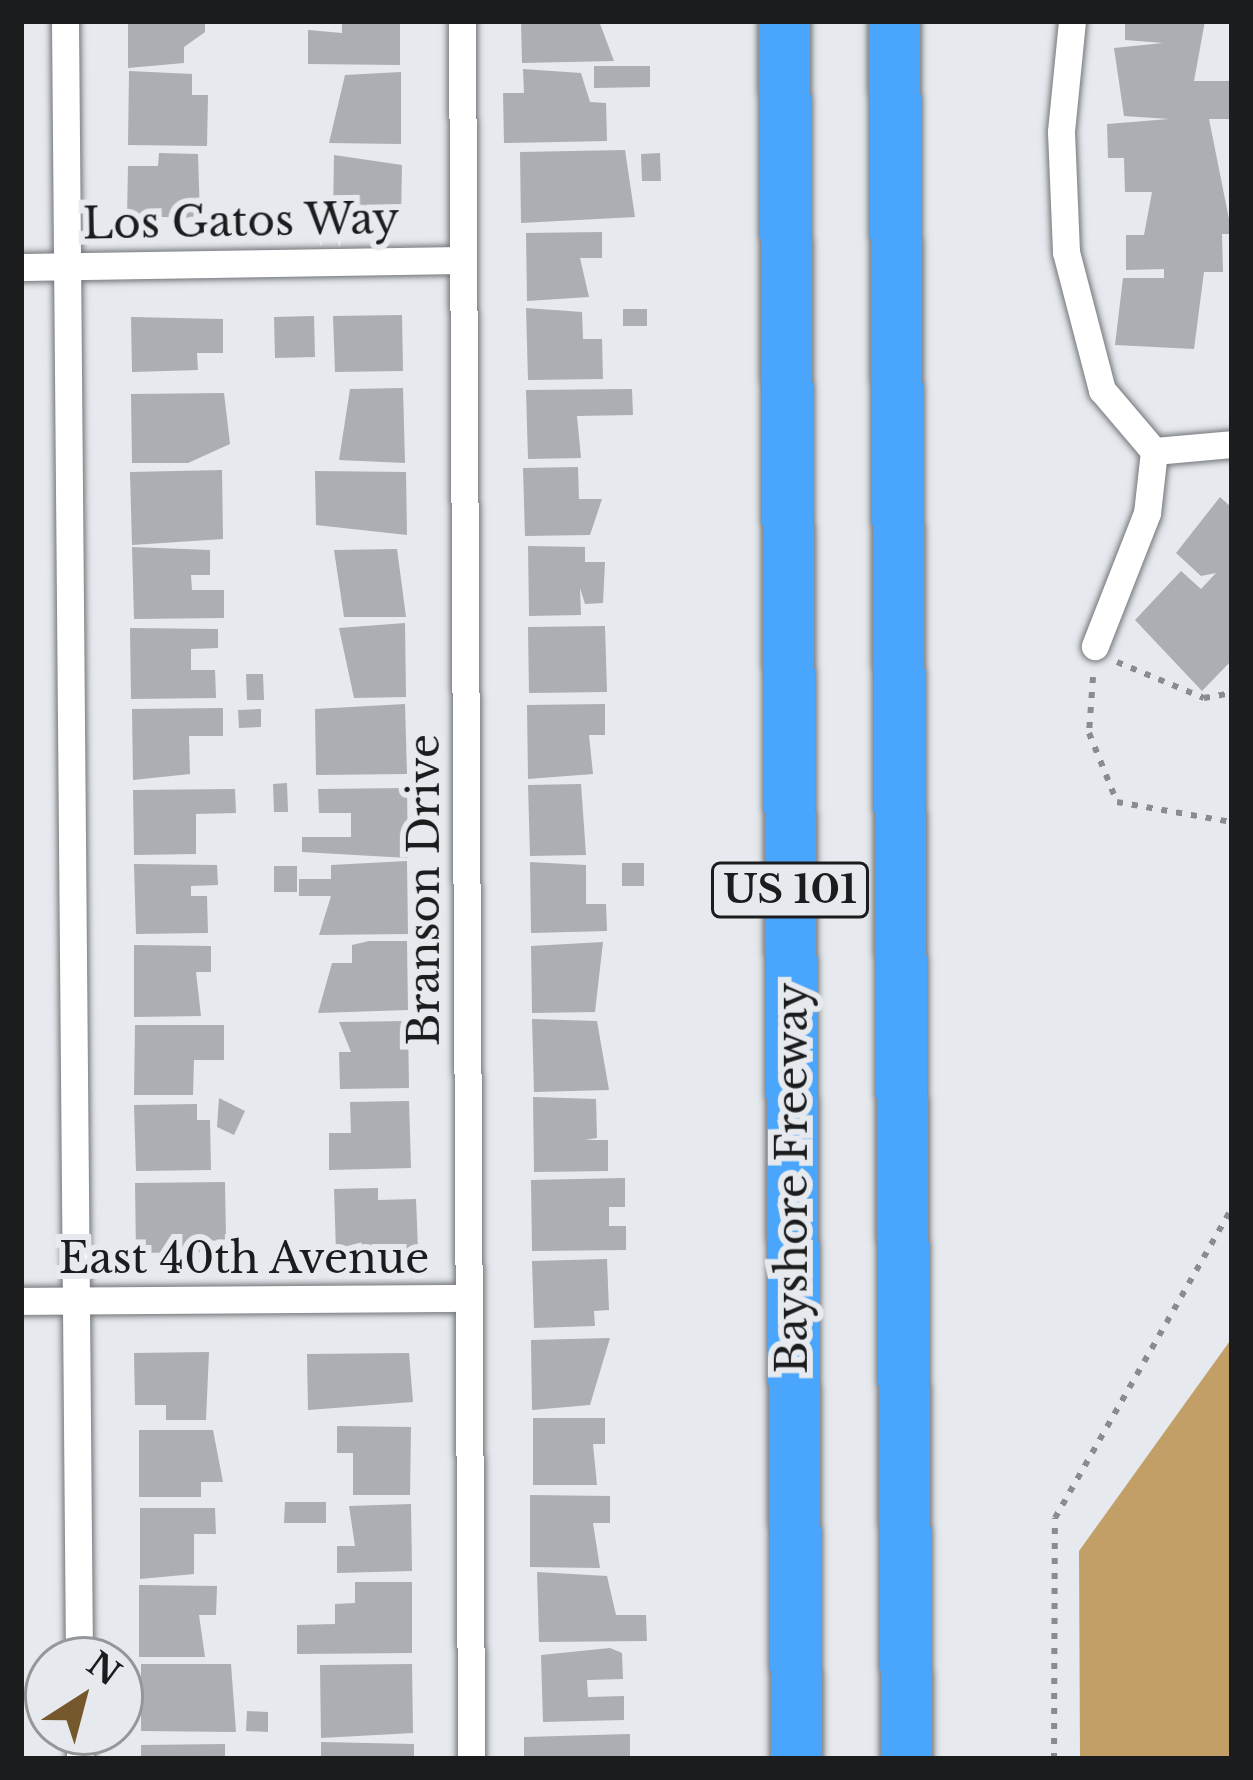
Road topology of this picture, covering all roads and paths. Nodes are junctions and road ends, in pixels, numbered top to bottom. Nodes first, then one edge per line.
1 (65, 21) edge
2 (462, 21) edge
3 (784, 21) edge
4 (894, 21) edge
5 (1072, 21) edge
6 (463, 260) junction
7 (66, 266) junction
8 (21, 267) edge
9 (1232, 444) edge
10 (1154, 451) junction
11 (1095, 646) junction
12 (1232, 693) edge
13 (1232, 822) edge
14 (1232, 1208) edge
15 (468, 1298) junction
16 (75, 1300) junction
17 (21, 1301) edge
18 (79, 1636) edge
19 (471, 1759) edge
20 (796, 1759) edge
21 (906, 1759) edge
22 (1054, 1759) edge

1 - 7 street
2 - 6 street, Branson Drive
3 - 20 highway, Bayshore Freeway / US 101
4 - 21 highway, US 101
5 - 10 street
6 - 7 street, Los Gatos Way
6 - 15 street, Branson Drive
7 - 8 street, Los Gatos Way
7 - 16 street
9 - 10 street
10 - 11 street
11 - 12 path
11 - 13 path
14 - 22 path
15 - 16 street, East 40th Avenue
15 - 19 street, Branson Drive
16 - 17 street, East 40th Avenue
16 - 18 street

